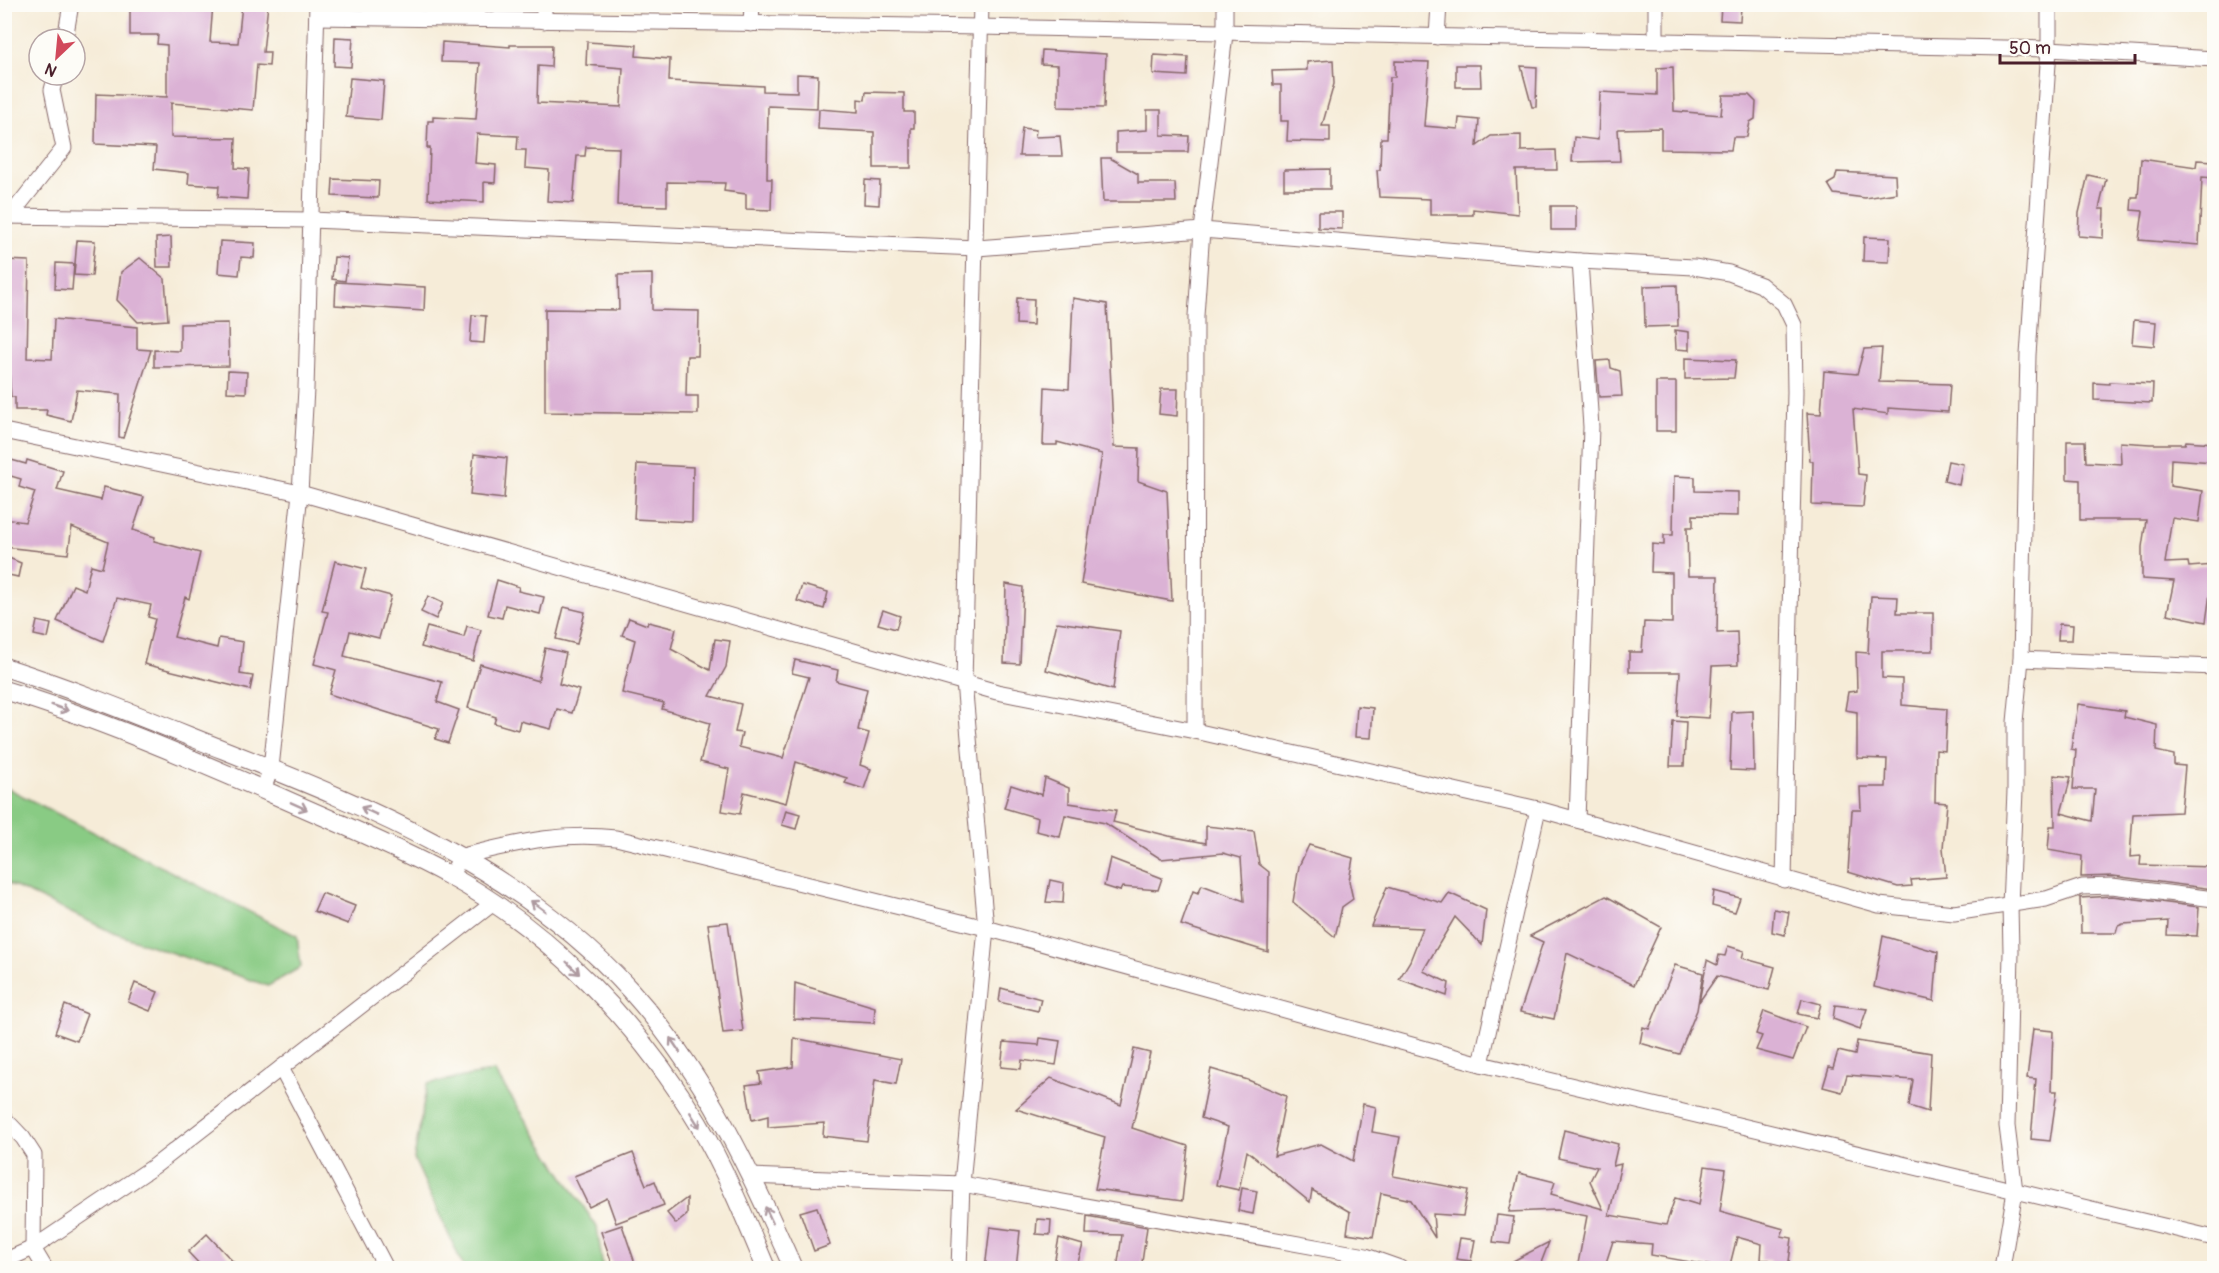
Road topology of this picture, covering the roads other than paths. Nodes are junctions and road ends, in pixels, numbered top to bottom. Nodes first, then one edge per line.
1 (71, 4) edge
2 (544, 4) edge
3 (752, 4) edge
4 (981, 4) edge
5 (1225, 4) edge
6 (1439, 4) edge
7 (1656, 4) edge
8 (2049, 4) edge
9 (317, 11) edge
10 (544, 21) junction
11 (752, 24) junction
12 (66, 27) edge
13 (980, 27) junction
14 (1225, 34) junction
15 (1437, 37) junction
16 (1656, 40) junction
17 (2049, 49) junction
18 (2214, 59) edge
19 (53, 87) edge
20 (7, 216) edge
21 (311, 220) junction
22 (1202, 230) junction
23 (977, 248) junction
24 (1580, 261) junction
25 (4, 431) edge
26 (300, 493) junction
27 (2021, 659) junction
28 (4, 667) edge
29 (2214, 667) edge
30 (964, 682) junction
31 (4, 690) edge
32 (1195, 731) junction
33 (271, 768) junction
34 (263, 790) junction
35 (1538, 809) junction
36 (1577, 820) junction
37 (462, 856) junction
38 (450, 876) junction
39 (1784, 880) junction
40 (2214, 899) edge
41 (492, 904) junction
42 (2010, 904) junction
43 (986, 928) junction
44 (1481, 1064) junction
45 (281, 1068) junction
46 (4, 1118) edge
47 (751, 1176) junction
48 (962, 1184) junction
49 (2015, 1191) junction
50 (2214, 1238) edge
51 (33, 1248) junction
52 (4, 1262) edge
53 (45, 1269) edge
54 (386, 1269) edge
55 (766, 1269) edge
56 (793, 1269) edge
57 (959, 1269) edge
58 (1400, 1269) edge
59 (2002, 1269) edge

1 - 12 street
2 - 10 street
3 - 11 street
4 - 13 street
5 - 14 street
6 - 15 street
7 - 16 street
8 - 17 street
9 - 10 street
9 - 21 street
10 - 11 street
11 - 13 street
13 - 14 street
13 - 23 street
14 - 15 street
14 - 22 street
15 - 16 street
16 - 17 street
17 - 18 street
17 - 27 street
19 - 20 street
20 - 21 street
21 - 23 street
21 - 26 street
22 - 23 street
22 - 24 street
22 - 32 street
23 - 30 street
24 - 36 street
24 - 39 street
25 - 26 street
26 - 30 street
26 - 33 street
27 - 29 street
27 - 42 street
28 - 33 street
30 - 32 street
30 - 43 street
31 -> 34 street
32 - 35 street
33 - 34 street
37 -> 33 street
34 -> 38 street
35 - 36 street
35 - 44 street
36 - 39 street
37 - 38 street
37 - 43 street
47 -> 37 street
38 - 41 street
39 - 42 street
40 - 42 street
41 - 45 street
41 -> 55 street
42 - 49 street
43 - 44 street
43 - 48 street
44 - 49 street
45 - 51 street
45 - 54 street
46 - 51 street
47 - 48 street
56 -> 47 street
48 - 57 street
48 - 58 street
49 - 50 street
49 - 59 street
51 - 52 street
51 - 53 street

